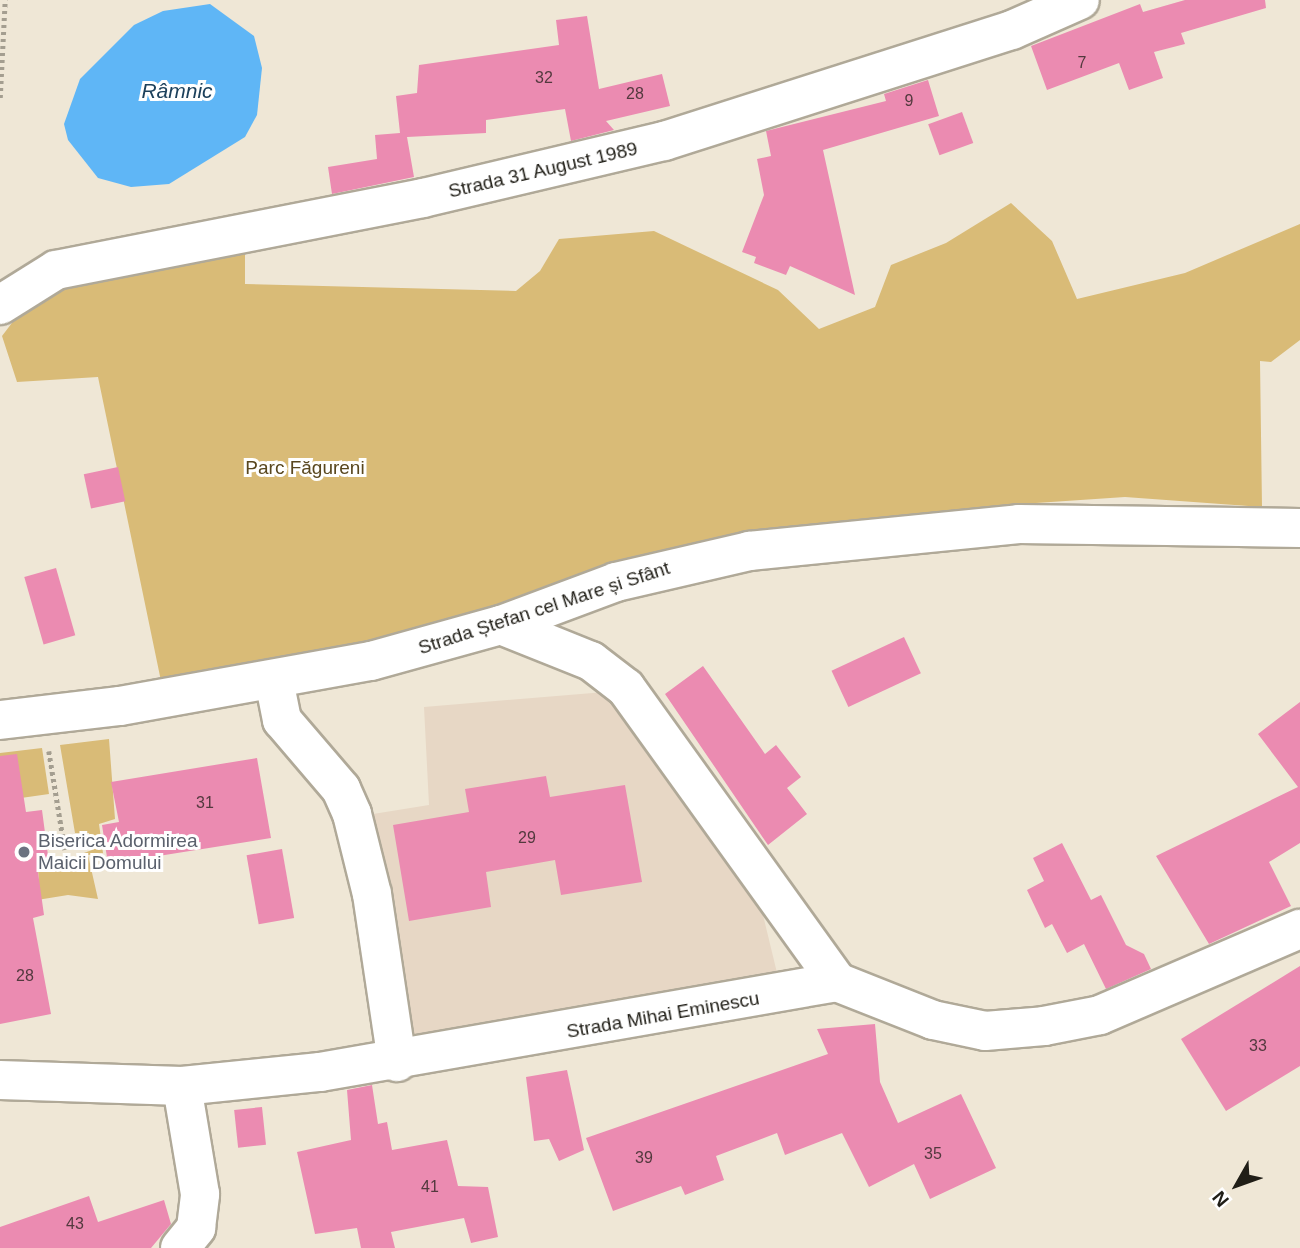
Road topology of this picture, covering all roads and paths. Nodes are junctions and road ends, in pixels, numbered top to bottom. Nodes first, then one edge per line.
1 (5, 0) edge
2 (1080, 0) edge
3 (0, 98) edge
4 (0, 305) edge
5 (1300, 528) edge
6 (501, 625) junction
7 (274, 680) junction
8 (43, 715) junction
9 (0, 720) edge
10 (65, 850) dead end
11 (1300, 929) edge
12 (837, 982) junction
13 (397, 1062) junction
14 (0, 1080) edge
15 (182, 1086) junction
16 (180, 1248) edge

1 - 3 path
2 - 4 street, Strada 31 August 1989
5 - 6 street, Strada Ștefan cel Mare și Sfânt
6 - 7 street, Strada Ștefan cel Mare și Sfânt
6 - 12 street
7 - 8 street, Strada Ștefan cel Mare și Sfânt
7 - 13 street
8 - 9 street, Strada Ștefan cel Mare și Sfânt
8 - 10 path
11 - 12 street
12 - 13 street, Strada Mihai Eminescu
13 - 15 street, Strada Mihai Eminescu
14 - 15 street, Strada Mihai Eminescu
15 - 16 street

